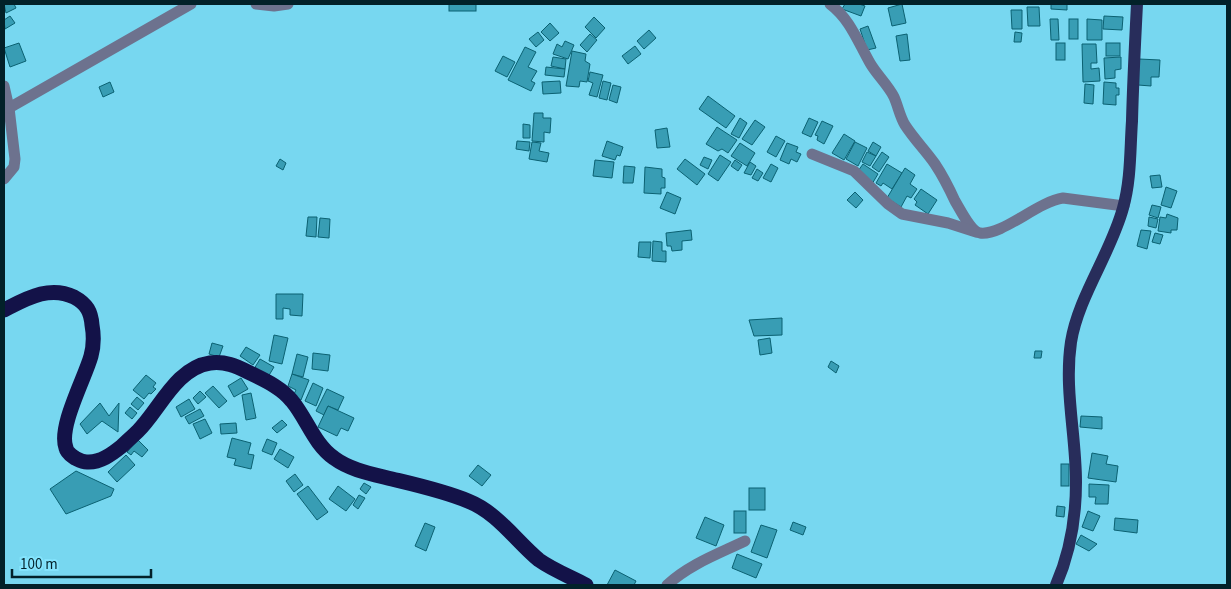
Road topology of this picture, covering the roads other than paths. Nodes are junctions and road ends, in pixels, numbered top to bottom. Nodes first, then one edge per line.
1 (191, 4) edge
2 (256, 4) edge
3 (288, 4) edge
4 (830, 4) edge
5 (1137, 4) edge
6 (4, 86) edge
7 (9, 108) junction
8 (812, 154) dead end
9 (4, 179) edge
10 (1124, 206) junction
11 (977, 233) junction
12 (4, 310) edge
13 (745, 541) dead end
14 (586, 585) edge
15 (667, 585) edge
16 (1056, 585) edge

1 - 7 street
2 - 3 street
4 - 11 street
5 - 10 main road
6 - 7 street
7 - 9 street
8 - 11 street
10 - 11 street
10 - 16 main road
12 - 14 highway
13 - 15 street

